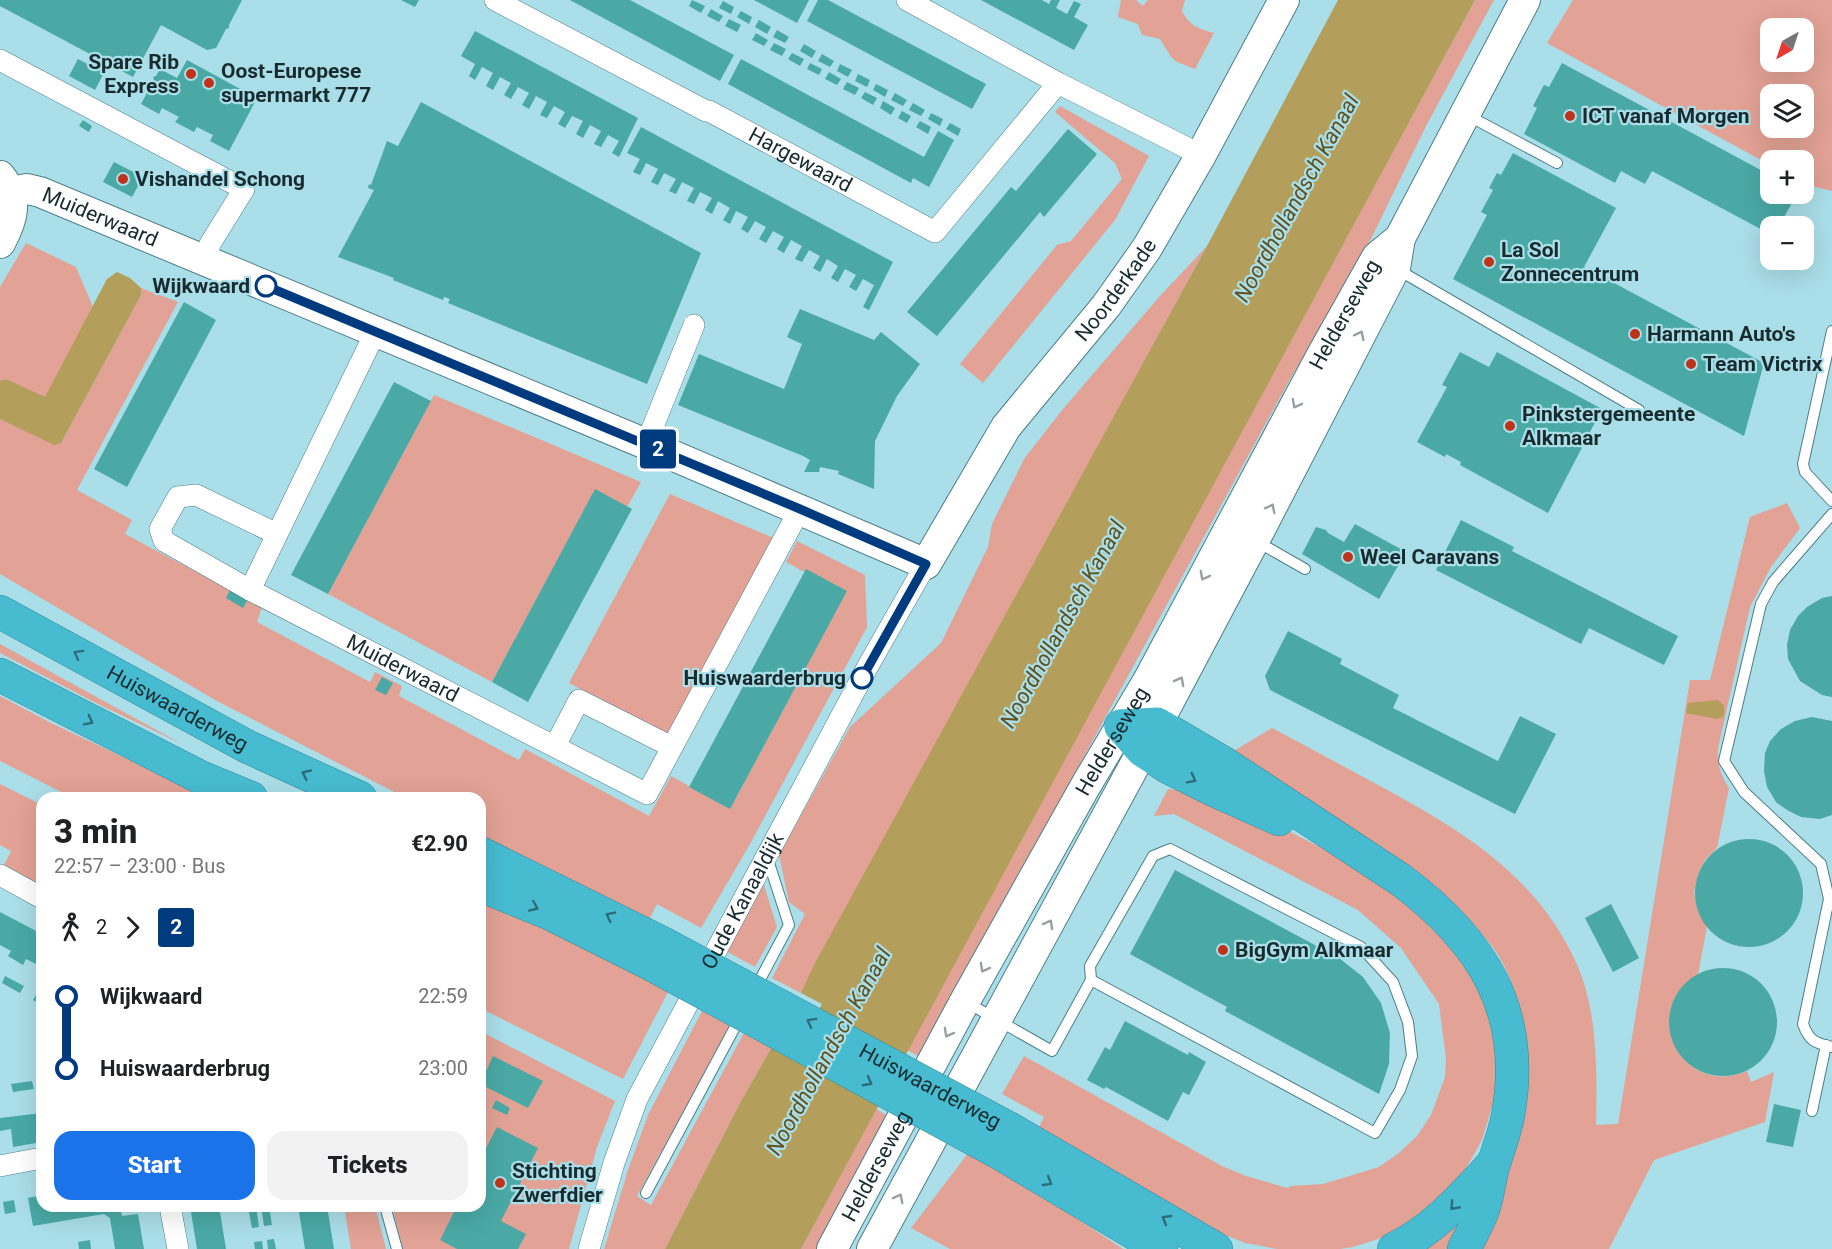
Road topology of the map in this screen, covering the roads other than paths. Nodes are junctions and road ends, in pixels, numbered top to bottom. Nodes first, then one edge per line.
1 (495, 0) edge
2 (907, 0) edge
3 (1284, 0) edge
4 (1523, 4) edge
5 (0, 60) edge
6 (1058, 83) junction
7 (1464, 114) junction
8 (1201, 155) junction
9 (1557, 164) dead end
10 (3, 187) edge
11 (0, 243) edge
12 (206, 261) junction
13 (1386, 263) junction
14 (694, 325) dead end
15 (376, 331) junction
16 (1832, 331) edge
17 (1639, 410) dead end
18 (646, 444) junction
19 (1832, 501) edge
20 (800, 509) junction
21 (1832, 514) edge
22 (277, 534) junction
23 (1242, 534) junction
24 (926, 564) junction
25 (1305, 569) dead end
26 (249, 590) junction
27 (0, 612) edge
28 (0, 675) edge
29 (1140, 734) junction
30 (555, 746) junction
31 (672, 747) junction
32 (236, 792) edge
33 (347, 792) edge
34 (486, 856) edge
35 (767, 857) junction
36 (0, 875) edge
37 (486, 887) edge
38 (36, 895) edge
39 (656, 953) junction
40 (1091, 980) junction
41 (965, 1001) junction
42 (996, 1019) junction
43 (1829, 1046) edge
44 (1812, 1111) dead end
45 (1004, 1140) junction
46 (36, 1159) edge
47 (1494, 1163) junction
48 (0, 1166) edge
49 (646, 1193) dead end
50 (171, 1212) edge
51 (387, 1212) edge
52 (178, 1249) edge
53 (397, 1249) edge
54 (589, 1249) edge
55 (832, 1249) edge
56 (872, 1249) edge
57 (1161, 1249) edge
58 (1216, 1249) edge
59 (1394, 1249) edge
60 (1464, 1249) edge

1 - 6 street, Hargewaard
2 - 6 street
3 - 8 main road, Noorderkade
4 - 7 main road, Helderseweg
5 - 12 street
6 - 8 street
7 - 9 lane
7 - 13 main road, Helderseweg
8 - 24 main road, Noorderkade
10 - 11 main road
10 - 12 main road, Muiderwaard
12 - 15 main road, Muiderwaard
13 - 17 lane
13 - 23 main road, Helderseweg
14 - 18 street
15 - 18 main road, Muiderwaard
15 - 22 street
16 - 19 lane
18 - 20 main road, Muiderwaard
20 - 24 main road, Muiderwaard
20 - 31 street, Muiderwaard
21 - 43 lane
22 - 26 street
22 - 26 street, Muiderwaard
23 - 25 lane
23 - 29 main road, Helderseweg
24 - 35 street, Oude Kanaaldijk
26 - 30 street, Muiderwaard
33 -> 27 highway, Huiswaarderweg
28 -> 32 highway
29 -> 41 main road, Helderseweg
42 -> 29 main road, Helderseweg
29 - 47 highway
30 - 31 street
30 - 31 street, Muiderwaard
39 -> 34 highway, Huiswaarderweg
35 - 49 lane
35 - 54 street, Oude Kanaaldijk
36 - 38 street
37 -> 39 highway, Huiswaarderweg
39 - 45 highway, Huiswaarderweg, bridge
40 - 40 lane
40 - 42 lane
41 - 42 lane
41 -> 55 main road, Helderseweg
56 -> 42 main road, Helderseweg
43 - 44 lane
45 -> 57 highway, Huiswaarderweg
58 -> 45 highway, Huiswaarderweg
46 - 48 street
47 -> 59 highway
47 - 60 highway
50 - 52 street
51 - 53 lane

